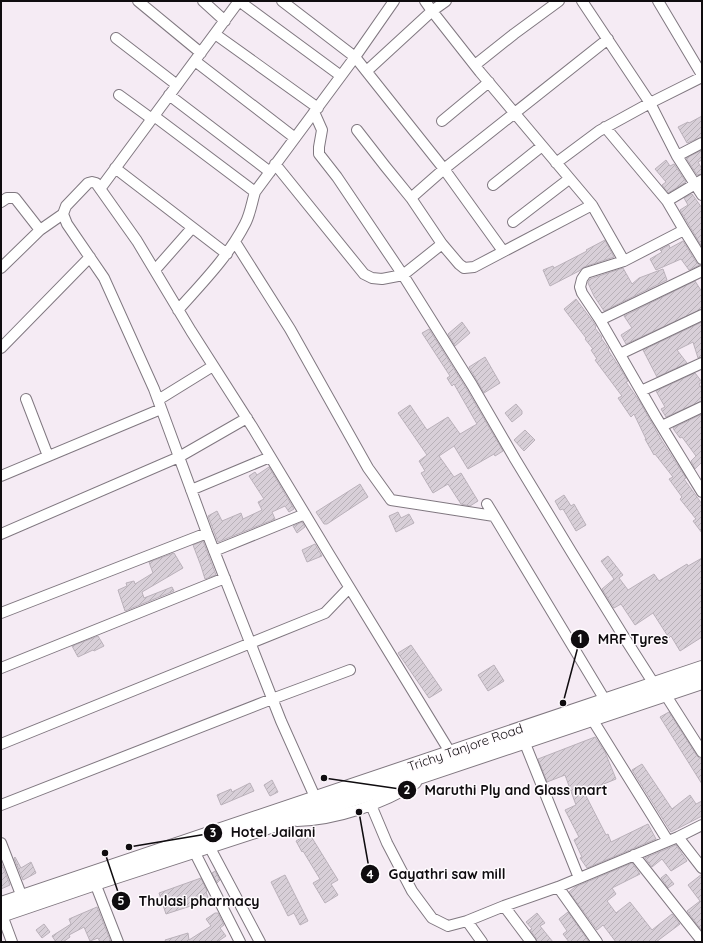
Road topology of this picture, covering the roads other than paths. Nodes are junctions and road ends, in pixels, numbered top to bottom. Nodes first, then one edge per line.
1 (138, 1) edge
2 (203, 1) edge
3 (239, 1) edge
4 (282, 1) edge
5 (394, 1) edge
6 (425, 1) edge
7 (446, 1) edge
8 (559, 1) edge
9 (582, 1) edge
10 (658, 1) edge
11 (432, 11) junction
12 (225, 20) junction
13 (215, 34) junction
14 (116, 38) dead end
15 (608, 39) junction
16 (198, 57) junction
17 (355, 57) junction
18 (475, 65) junction
19 (370, 68) dead end
20 (341, 76) junction
21 (702, 76) edge
22 (489, 82) junction
23 (177, 85) junction
24 (119, 94) dead end
25 (170, 95) junction
26 (650, 103) junction
27 (316, 110) junction
28 (514, 113) junction
29 (153, 117) junction
30 (442, 121) dead end
31 (604, 127) junction
32 (357, 130) dead end
33 (295, 138) junction
34 (702, 143) edge
35 (542, 146) junction
36 (677, 156) junction
37 (556, 163) junction
38 (115, 168) junction
39 (273, 168) junction
40 (444, 168) junction
41 (569, 179) junction
42 (698, 182) edge
43 (493, 185) dead end
44 (100, 189) junction
45 (255, 192) junction
46 (702, 195) edge
47 (411, 198) junction
48 (667, 201) junction
49 (1, 202) edge
50 (592, 205) junction
51 (63, 214) junction
52 (514, 222) dead end
53 (192, 228) junction
54 (40, 230) junction
55 (684, 230) junction
56 (235, 242) junction
57 (442, 244) junction
58 (503, 251) junction
59 (227, 254) junction
60 (90, 257) junction
61 (702, 259) edge
62 (624, 261) junction
63 (1, 268) edge
64 (155, 270) junction
65 (702, 271) edge
66 (403, 275) junction
67 (178, 310) junction
68 (702, 315) edge
69 (600, 320) junction
70 (1, 348) edge
71 (620, 354) junction
72 (702, 363) edge
73 (214, 366) junction
74 (641, 390) junction
75 (26, 400) dead end
76 (160, 404) junction
77 (702, 407) edge
78 (247, 418) junction
79 (662, 426) junction
80 (48, 456) junction
81 (179, 457) junction
82 (270, 457) junction
83 (1, 476) edge
84 (192, 490) junction
85 (702, 492) edge
86 (487, 504) dead end
87 (304, 514) junction
88 (494, 516) junction
89 (207, 533) junction
90 (1, 534) edge
91 (214, 551) junction
92 (225, 578) junction
93 (349, 588) junction
94 (1, 612) edge
95 (250, 643) junction
96 (1, 668) edge
97 (702, 668) edge
98 (350, 670) dead end
99 (702, 682) edge
100 (654, 684) junction
101 (665, 694) junction
102 (272, 699) junction
103 (605, 700) junction
104 (592, 718) junction
105 (524, 742) junction
106 (1, 744) edge
107 (450, 752) junction
108 (702, 752) edge
109 (429, 774) junction
110 (315, 797) junction
111 (1, 805) edge
112 (371, 805) junction
113 (288, 821) junction
114 (702, 825) edge
115 (673, 839) junction
116 (1, 843) edge
117 (209, 846) junction
118 (194, 851) junction
119 (634, 856) junction
120 (702, 868) edge
121 (579, 878) junction
122 (95, 883) junction
123 (558, 887) junction
124 (22, 897) junction
125 (504, 906) junction
126 (1, 911) edge
127 (467, 921) junction
128 (702, 941) edge
129 (12, 942) edge
130 (118, 942) edge
131 (240, 942) edge
132 (260, 942) edge
133 (482, 942) edge
134 (531, 942) edge
135 (597, 942) edge

1 - 16 street
2 - 12 street
3 - 12 street
3 - 20 street
4 - 17 street
5 - 17 street
6 - 11 street
7 - 11 street
8 - 18 street
9 - 15 street
10 - 21 street
11 - 18 street
11 - 19 street
12 - 13 street
13 - 16 street
13 - 27 street
14 - 23 street
15 - 26 street
15 - 28 street
16 - 23 street
16 - 33 street
17 - 20 street
17 - 40 street
18 - 22 street
20 - 27 street
21 - 26 street
22 - 28 street
22 - 30 street
23 - 25 street
24 - 29 street
25 - 29 street
25 - 39 street
26 - 31 street
26 - 36 street
27 - 33 street
27 - 66 street
28 - 35 street
28 - 40 street
29 - 38 street
29 - 45 street
31 - 37 street
31 - 48 street
32 - 47 street
33 - 39 street
34 - 36 street
35 - 37 street
35 - 43 street
36 - 42 street
37 - 41 street
38 - 44 street
38 - 53 street
39 - 45 street
39 - 66 street
40 - 47 street
40 - 58 street
41 - 50 street
41 - 52 street
42 - 46 street
42 - 48 street
44 - 51 street
44 - 64 street
45 - 56 street
47 - 57 street
48 - 55 street
49 - 54 street
50 - 58 street
50 - 62 street
51 - 54 street
51 - 60 street
53 - 59 street
53 - 64 street
54 - 63 street
55 - 61 street
55 - 62 street
56 - 59 street
56 - 88 street
57 - 58 street
57 - 66 street
59 - 67 street
60 - 70 street
60 - 76 street
62 - 69 street
64 - 67 street
65 - 69 street
66 - 100 street
67 - 73 street
68 - 71 street
69 - 71 street
71 - 74 street
72 - 74 street
73 - 76 street
73 - 78 street
74 - 79 street
75 - 80 street
76 - 80 street
76 - 81 street
77 - 79 street
78 - 81 street
78 - 82 street
79 - 85 street
80 - 83 street
81 - 84 street
81 - 90 street
82 - 84 street
82 - 87 street
84 - 89 street
86 - 88 street
87 - 91 street
87 - 93 street
88 - 103 street
89 - 91 street
89 - 94 street
91 - 92 street
92 - 95 street
92 - 96 street
93 - 95 street
93 - 107 street
95 - 102 street
95 - 106 street
97 - 100 highway, Trichy Tanjore Road
98 - 102 street
99 - 101 highway, Trichy Tanjore Road
100 - 103 highway, Trichy Tanjore Road
101 - 104 highway, Trichy Tanjore Road
101 - 108 street
102 - 110 street
102 - 111 street
103 - 107 highway, Trichy Tanjore Road
104 - 105 highway, Trichy Tanjore Road
104 - 115 street
105 - 109 highway, Trichy Tanjore Road
105 - 121 street
107 - 110 highway, Trichy Tanjore Road
109 - 112 street
109 - 113 highway, Trichy Tanjore Road
110 - 124 highway, Trichy Tanjore Road
112 - 113 street
112 - 127 street
113 - 117 highway, Trichy Tanjore Road
114 - 115 street
115 - 119 street
115 - 120 street
116 - 124 street
117 - 118 highway, Trichy Tanjore Road
117 - 132 street
118 - 122 highway, Trichy Tanjore Road
118 - 131 street
119 - 121 street
119 - 128 street
121 - 123 street
122 - 126 highway, Trichy Tanjore Road
122 - 130 street
123 - 125 street
123 - 135 street
124 - 126 highway, Trichy Tanjore Road
125 - 127 street
125 - 134 street
126 - 129 street
127 - 133 street

